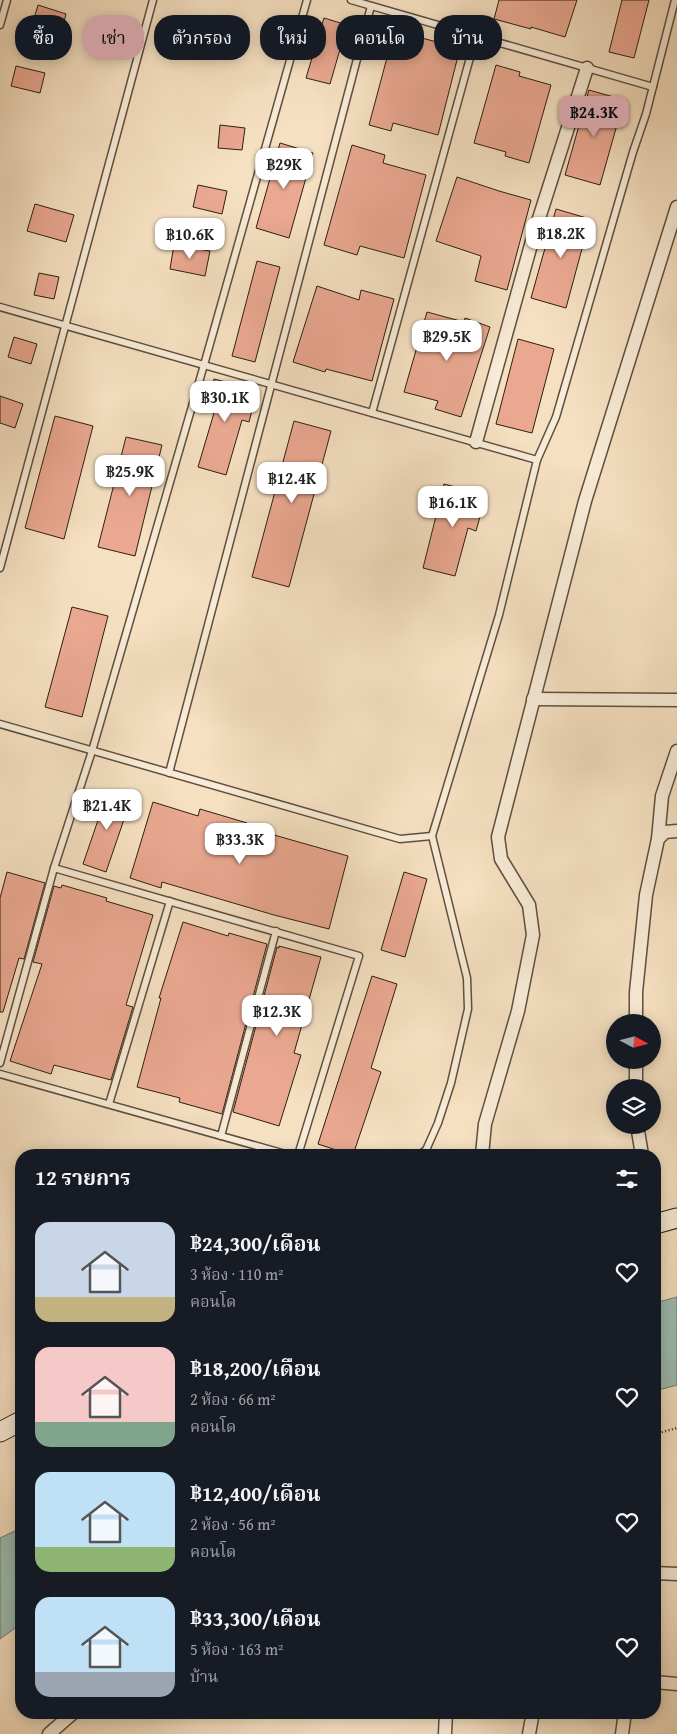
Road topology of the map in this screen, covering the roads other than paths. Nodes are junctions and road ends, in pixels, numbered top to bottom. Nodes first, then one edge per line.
1 (7, 0) edge
2 (153, 0) edge
3 (307, 0) edge
4 (351, 0) edge
5 (675, 0) edge
6 (372, 6) junction
7 (434, 24) edge
8 (0, 25) edge
9 (502, 43) edge
10 (469, 60) edge
11 (587, 68) junction
12 (653, 87) junction
13 (677, 207) edge
14 (0, 307) edge
15 (65, 326) junction
16 (204, 365) junction
17 (272, 384) junction
18 (372, 413) junction
19 (476, 442) junction
20 (537, 460) junction
21 (0, 568) edge
22 (533, 699) junction
23 (677, 700) edge
24 (0, 724) edge
25 (92, 751) junction
26 (677, 751) edge
27 (169, 773) junction
28 (677, 832) edge
29 (432, 836) junction
30 (658, 839) junction
31 (54, 868) junction
32 (170, 901) junction
33 (276, 931) junction
34 (636, 1014) edge
35 (0, 1064) edge
36 (0, 1074) edge
37 (109, 1104) junction
38 (638, 1134) edge
39 (221, 1136) junction
40 (267, 1149) edge
41 (300, 1149) edge
42 (426, 1149) edge
43 (483, 1149) edge
44 (641, 1149) edge
45 (677, 1218) edge
46 (661, 1222) edge
47 (15, 1424) edge
48 (0, 1432) edge
49 (661, 1573) edge
50 (677, 1574) edge
51 (661, 1683) edge
52 (677, 1684) edge
53 (66, 1719) edge
54 (445, 1719) edge
55 (532, 1719) edge
56 (624, 1719) edge
57 (49, 1734) edge
58 (444, 1734) edge
59 (529, 1734) edge
60 (622, 1734) edge

1 - 8 lane
2 - 15 lane
3 - 16 lane
4 - 6 lane
5 - 12 lane
6 - 7 lane
6 - 17 lane
9 - 11 lane
10 - 18 lane
11 - 12 lane
11 - 19 street
12 - 20 lane
13 - 22 street
14 - 15 lane
15 - 16 lane
15 - 21 lane
16 - 17 lane
16 - 25 lane
17 - 18 lane
17 - 27 lane
18 - 19 lane
19 - 20 lane
20 - 29 lane
22 - 23 street
22 - 43 street
24 - 25 lane
25 - 27 lane
25 - 31 lane
26 - 30 street
27 - 29 lane
28 - 30 street
29 - 42 lane
30 - 34 street
31 - 32 lane
31 - 35 lane
32 - 33 lane
32 - 37 lane
33 - 39 lane
33 - 41 lane
36 - 37 lane
37 - 39 lane
38 - 44 street
39 - 40 lane
45 - 46 main road
47 - 48 main road
49 - 50 street
51 - 52 street
53 - 57 street
54 - 58 street
55 - 59 street
56 - 60 street

